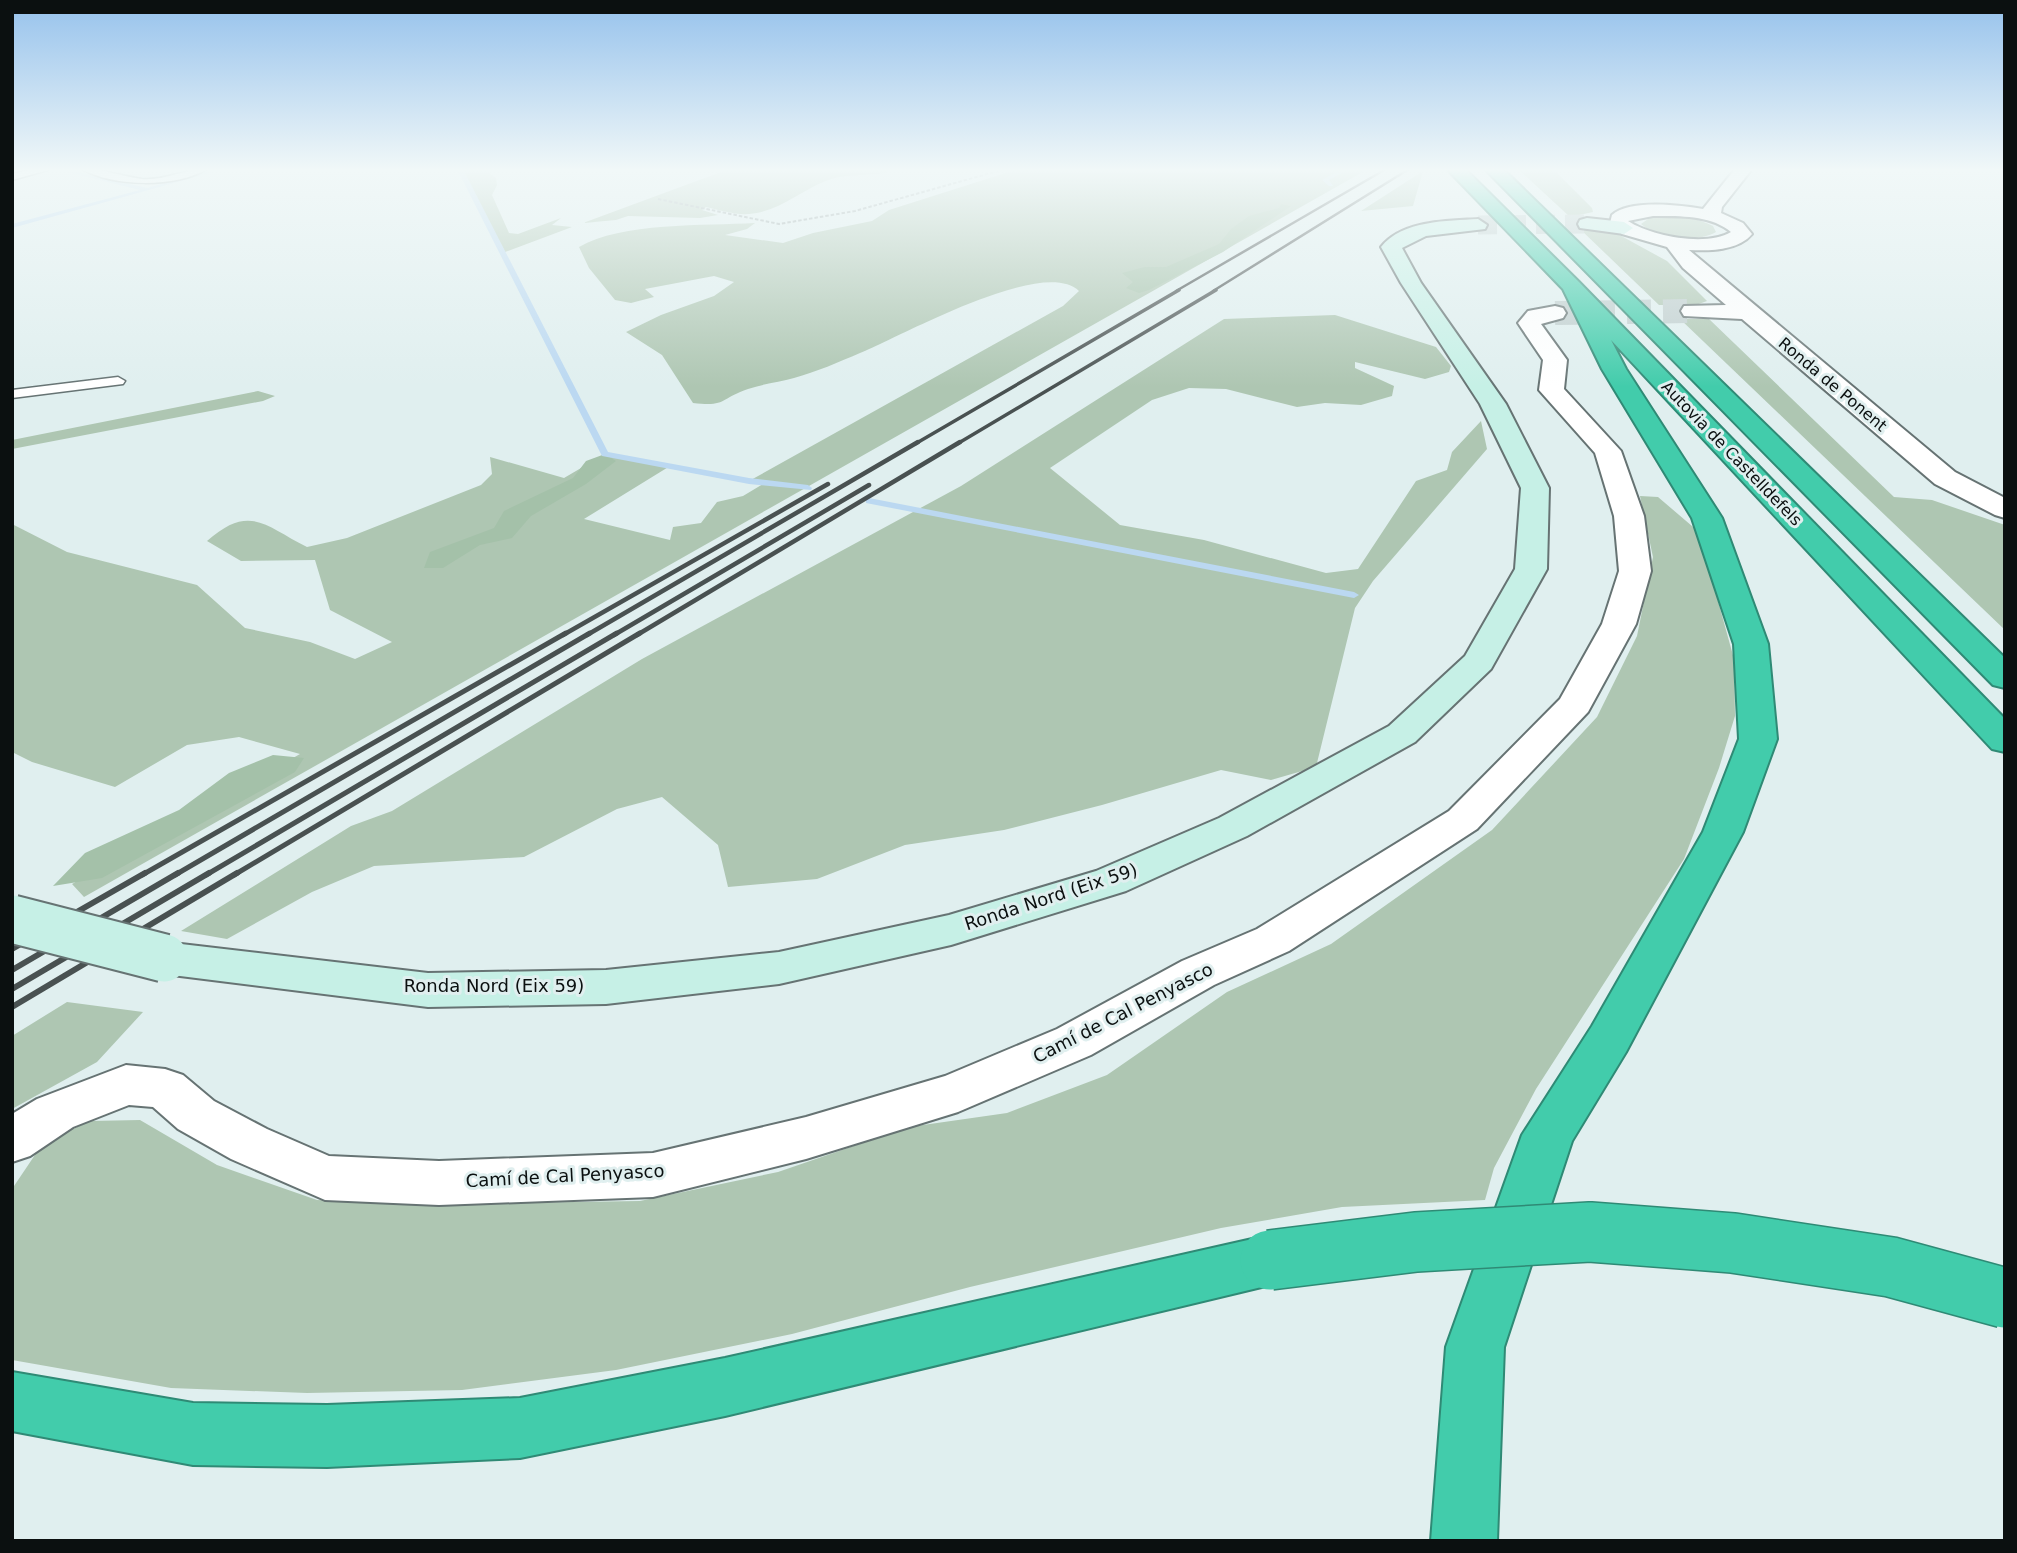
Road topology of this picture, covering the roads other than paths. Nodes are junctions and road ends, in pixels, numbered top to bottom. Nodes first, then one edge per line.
1 (1397, 241) edge
2 (1515, 241) edge
3 (1566, 241) edge
4 (1667, 241) edge
5 (1725, 241) edge
6 (1675, 243) junction
7 (1564, 299) junction
8 (1692, 311) tunnel mouth
9 (1746, 312) junction
10 (118, 381) dead end
11 (12, 394) edge
12 (2005, 509) edge
13 (1998, 670) edge
14 (2005, 741) edge
15 (12, 919) edge
16 (12, 1141) edge
17 (2005, 1298) edge
18 (12, 1401) edge
19 (1464, 1541) edge

1 - 15 main road, Ronda Nord (Eix 59), bridge
2 - 7 highway, Autovia de Castelldefels
3 - 13 highway, Autovia de Castelldefels
4 - 6 street
5 - 6 street
6 - 9 street, Ronda de Ponent
7 - 14 highway, Autovia de Castelldefels
7 - 16 street, Camí de Cal Penyasco
7 - 19 highway
8 - 9 street
9 - 12 street, Ronda de Ponent
10 - 11 lane
17 - 18 highway, bridge

